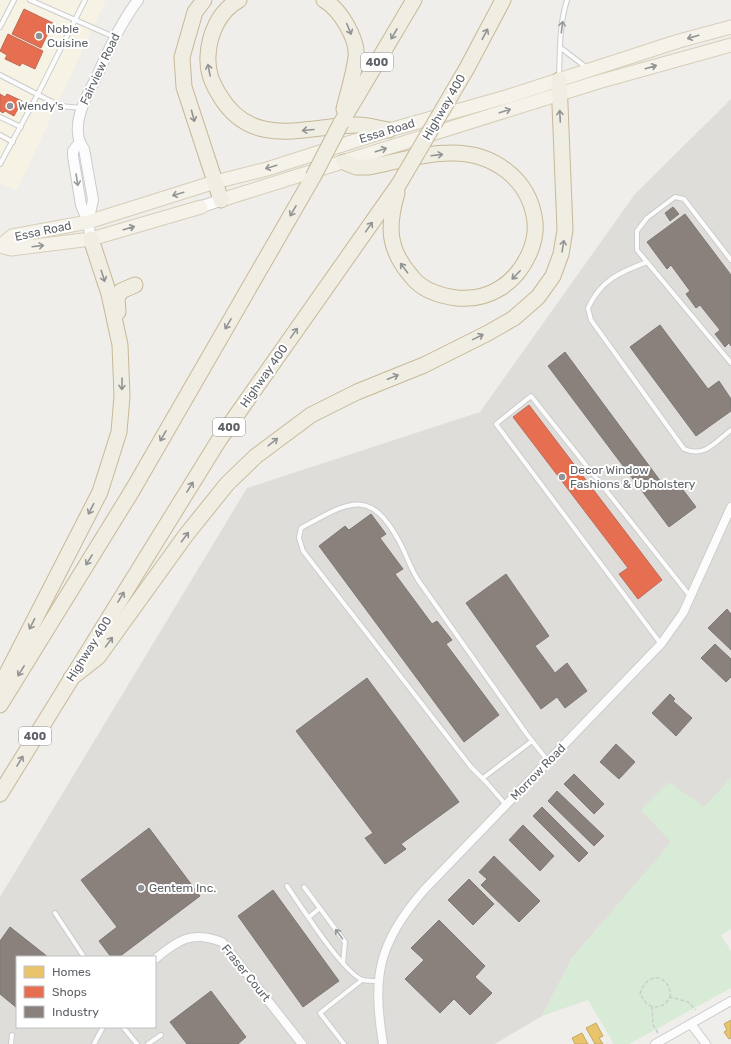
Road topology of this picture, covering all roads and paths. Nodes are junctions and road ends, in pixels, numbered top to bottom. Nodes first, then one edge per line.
1 (14, 0) edge
2 (30, 0) edge
3 (85, 0) edge
4 (138, 0) edge
5 (204, 0) edge
6 (239, 0) edge
7 (324, 0) edge
8 (414, 0) edge
9 (503, 0) edge
10 (568, 0) edge
11 (75, 20) junction
12 (0, 27) edge
13 (731, 27) edge
14 (114, 37) junction
15 (731, 45) edge
16 (560, 48) junction
17 (591, 70) junction
18 (0, 75) edge
19 (559, 87) junction
20 (38, 94) junction
21 (82, 108) junction
22 (0, 117) edge
23 (341, 123) junction
24 (20, 127) junction
25 (388, 130) junction
26 (0, 135) edge
27 (13, 142) junction
28 (344, 162) junction
29 (0, 164) edge
30 (215, 182) junction
31 (399, 184) junction
32 (222, 200) junction
33 (201, 207) joint
34 (88, 222) junction
35 (91, 239) junction
36 (0, 246) edge
37 (731, 260) edge
38 (647, 262) junction
39 (135, 285) dead end
40 (120, 345) junction
41 (731, 363) edge
42 (731, 430) edge
43 (731, 508) edge
44 (691, 597) junction
45 (661, 644) junction
46 (71, 678) junction
47 (0, 687) edge
48 (0, 705) edge
49 (532, 741) junction
50 (549, 761) junction
51 (483, 778) junction
52 (0, 794) edge
53 (506, 805) junction
54 (287, 886) dead end
55 (304, 887) dead end
56 (320, 908) junction
57 (55, 912) dead end
58 (309, 917) junction
59 (83, 956) edge
60 (156, 958) edge
61 (343, 963) junction
62 (362, 980) junction
63 (378, 981) junction
64 (670, 997) junction
65 (731, 1001) edge
66 (652, 1007) junction
67 (703, 1017) junction
68 (691, 1024) junction
69 (102, 1028) edge
70 (124, 1028) edge
71 (12, 1035) dead end
72 (161, 1036) dead end
73 (658, 1042) edge
74 (11, 1044) edge
75 (94, 1044) edge
76 (138, 1044) edge
77 (148, 1044) edge
78 (302, 1044) edge
79 (344, 1044) edge
80 (383, 1044) edge
81 (706, 1044) edge

1 - 12 lane
2 - 11 lane
3 - 11 lane
4 - 14 street, Fairview Road
5 -> 30 highway
25 -> 6 highway
7 -> 23 highway
8 -> 23 highway, 400
31 -> 9 highway, Highway 400 / 400, bridge
16 -> 10 lane
11 - 14 lane
11 - 20 lane
13 -> 17 main road, Essa Road
14 - 21 street, Fairview Road
19 -> 15 main road, Essa Road
16 - 17 lane
16 - 19 lane
17 - 19 main road, Essa Road
18 - 20 lane
19 - 25 main road, Essa Road
28 -> 19 main road, Essa Road
46 -> 19 highway
20 - 21 lane
20 - 24 lane
21 - 34 street, Fairview Road
22 - 24 lane
23 -> 48 highway, 400, bridge
24 - 27 lane
25 -> 30 main road, Essa Road
26 - 27 lane
27 - 29 lane
28 -> 31 highway
28 - 32 main road, Essa Road
30 - 32 highway
30 -> 34 main road, Essa Road
46 -> 31 highway, Highway 400 / 400
32 - 33 main road, Essa Road
35 -> 33 main road, Essa Road
34 - 35 street, Essa Road
34 - 36 main road, Essa Road
36 -> 35 main road, Essa Road
35 -> 40 highway
37 - 38 lane
38 - 41 lane
38 - 42 lane
39 - 40 highway
40 -> 47 highway
43 - 44 street, Morrow Road
44 - 45 street, Morrow Road
44 - 45 lane
45 - 50 street, Morrow Road
52 -> 46 highway, Highway 400 / 400
49 - 50 lane
49 - 51 lane
49 - 51 lane
50 - 53 street, Morrow Road
51 - 53 lane
53 - 63 street, Morrow Road
54 - 58 lane
55 - 56 lane
56 - 58 lane
61 -> 56 lane
57 - 59 lane
58 - 61 lane
60 - 78 street, Fraser Court
61 - 62 lane
62 - 63 lane
62 - 79 lane
63 - 80 street, Morrow Road
64 - 66 path
64 - 66 path
64 - 67 path
65 - 67 street
66 - 73 path
67 - 68 street
68 - 73 street
68 - 81 street
69 - 75 lane
70 - 76 lane
71 - 74 lane
72 - 77 lane

